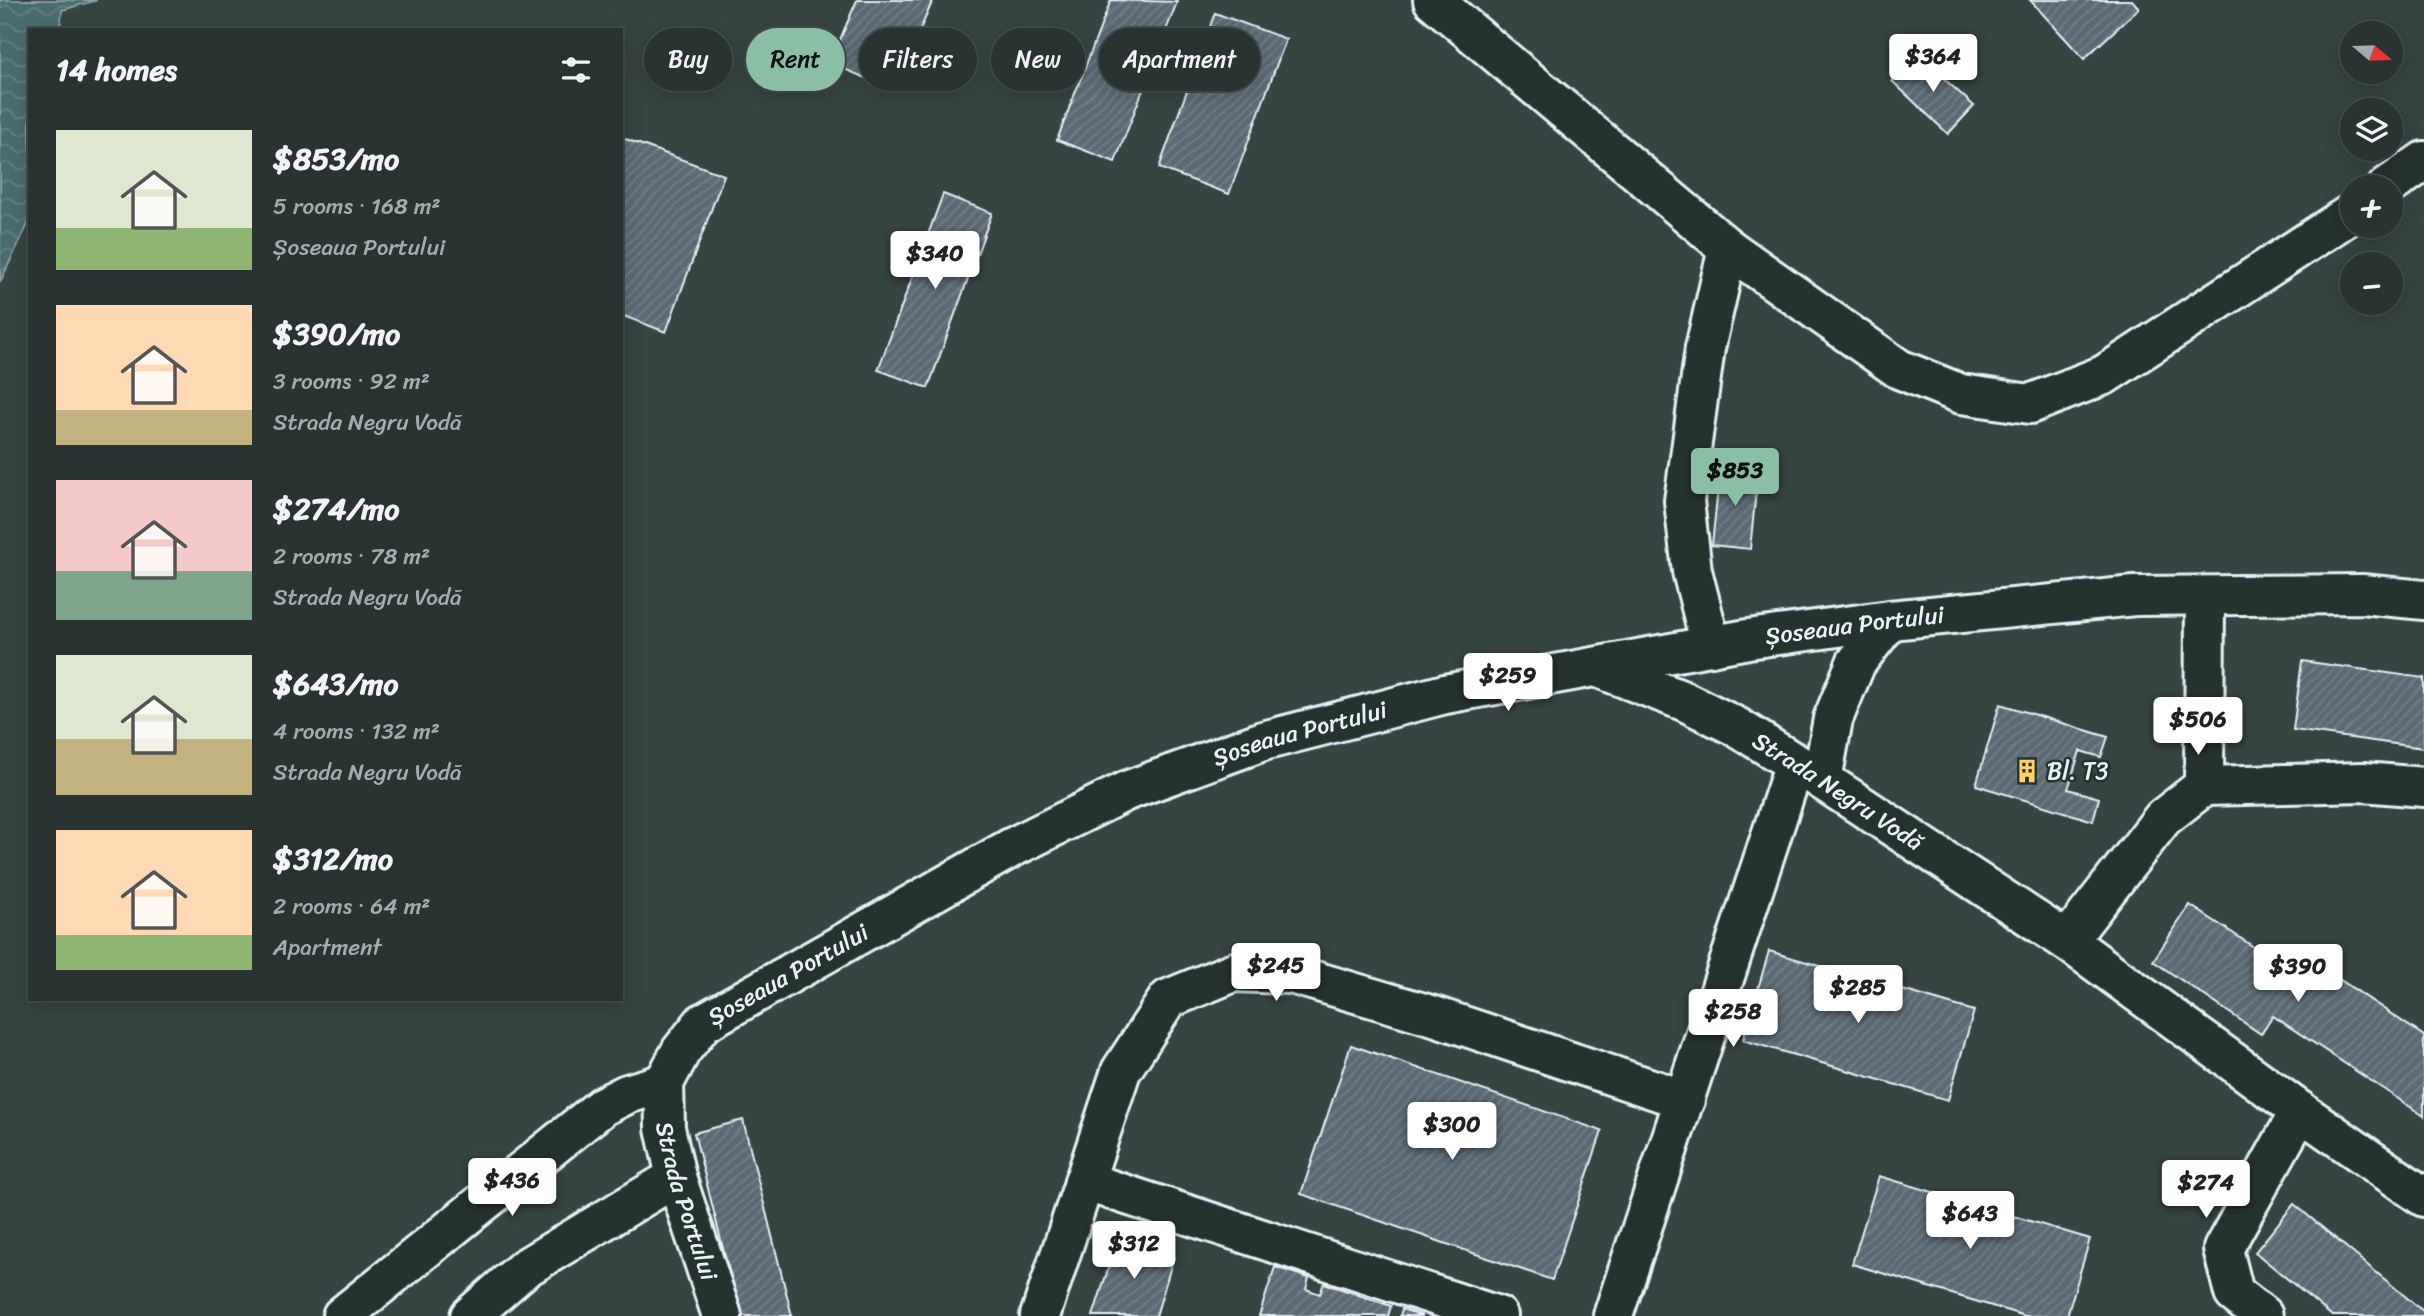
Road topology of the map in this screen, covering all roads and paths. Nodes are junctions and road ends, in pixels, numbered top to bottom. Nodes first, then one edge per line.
1 (1433, 0) edge
2 (2424, 161) edge
3 (2403, 176) edge
4 (2340, 221) edge
5 (1728, 248) junction
6 (2205, 596) junction
7 (2424, 600) edge
8 (1890, 620) junction
9 (1711, 646) junction
10 (1596, 667) junction
11 (1808, 772) junction
12 (2204, 786) junction
13 (2424, 787) edge
14 (2067, 941) junction
15 (664, 1083) junction
16 (1685, 1100) junction
17 (2300, 1111) junction
18 (676, 1177) junction
19 (1084, 1181) junction
20 (2424, 1197) edge
21 (342, 1316) edge
22 (470, 1316) edge
23 (722, 1316) edge
24 (1040, 1316) edge
25 (1498, 1316) edge
26 (1613, 1316) edge
27 (2263, 1316) edge

1 - 5 street
2 - 3 street
4 - 5 street
5 - 9 street
6 - 7 street, Șoseaua Portului
6 - 8 street, Șoseaua Portului
6 - 12 street
8 - 9 street, Șoseaua Portului
8 - 11 street
9 - 10 street, Șoseaua Portului
10 - 11 street, Strada Negru Vodă
10 - 15 street, Șoseaua Portului
11 - 14 street, Strada Negru Vodă
11 - 16 street
12 - 13 street
12 - 14 street
14 - 17 street, Strada Negru Vodă
15 - 18 street, Strada Portului
15 - 21 street
16 - 19 street
16 - 26 street
17 - 20 street, Strada Negru Vodă
17 - 27 street
18 - 22 street
18 - 23 street, Strada Portului
19 - 24 street
19 - 25 street

